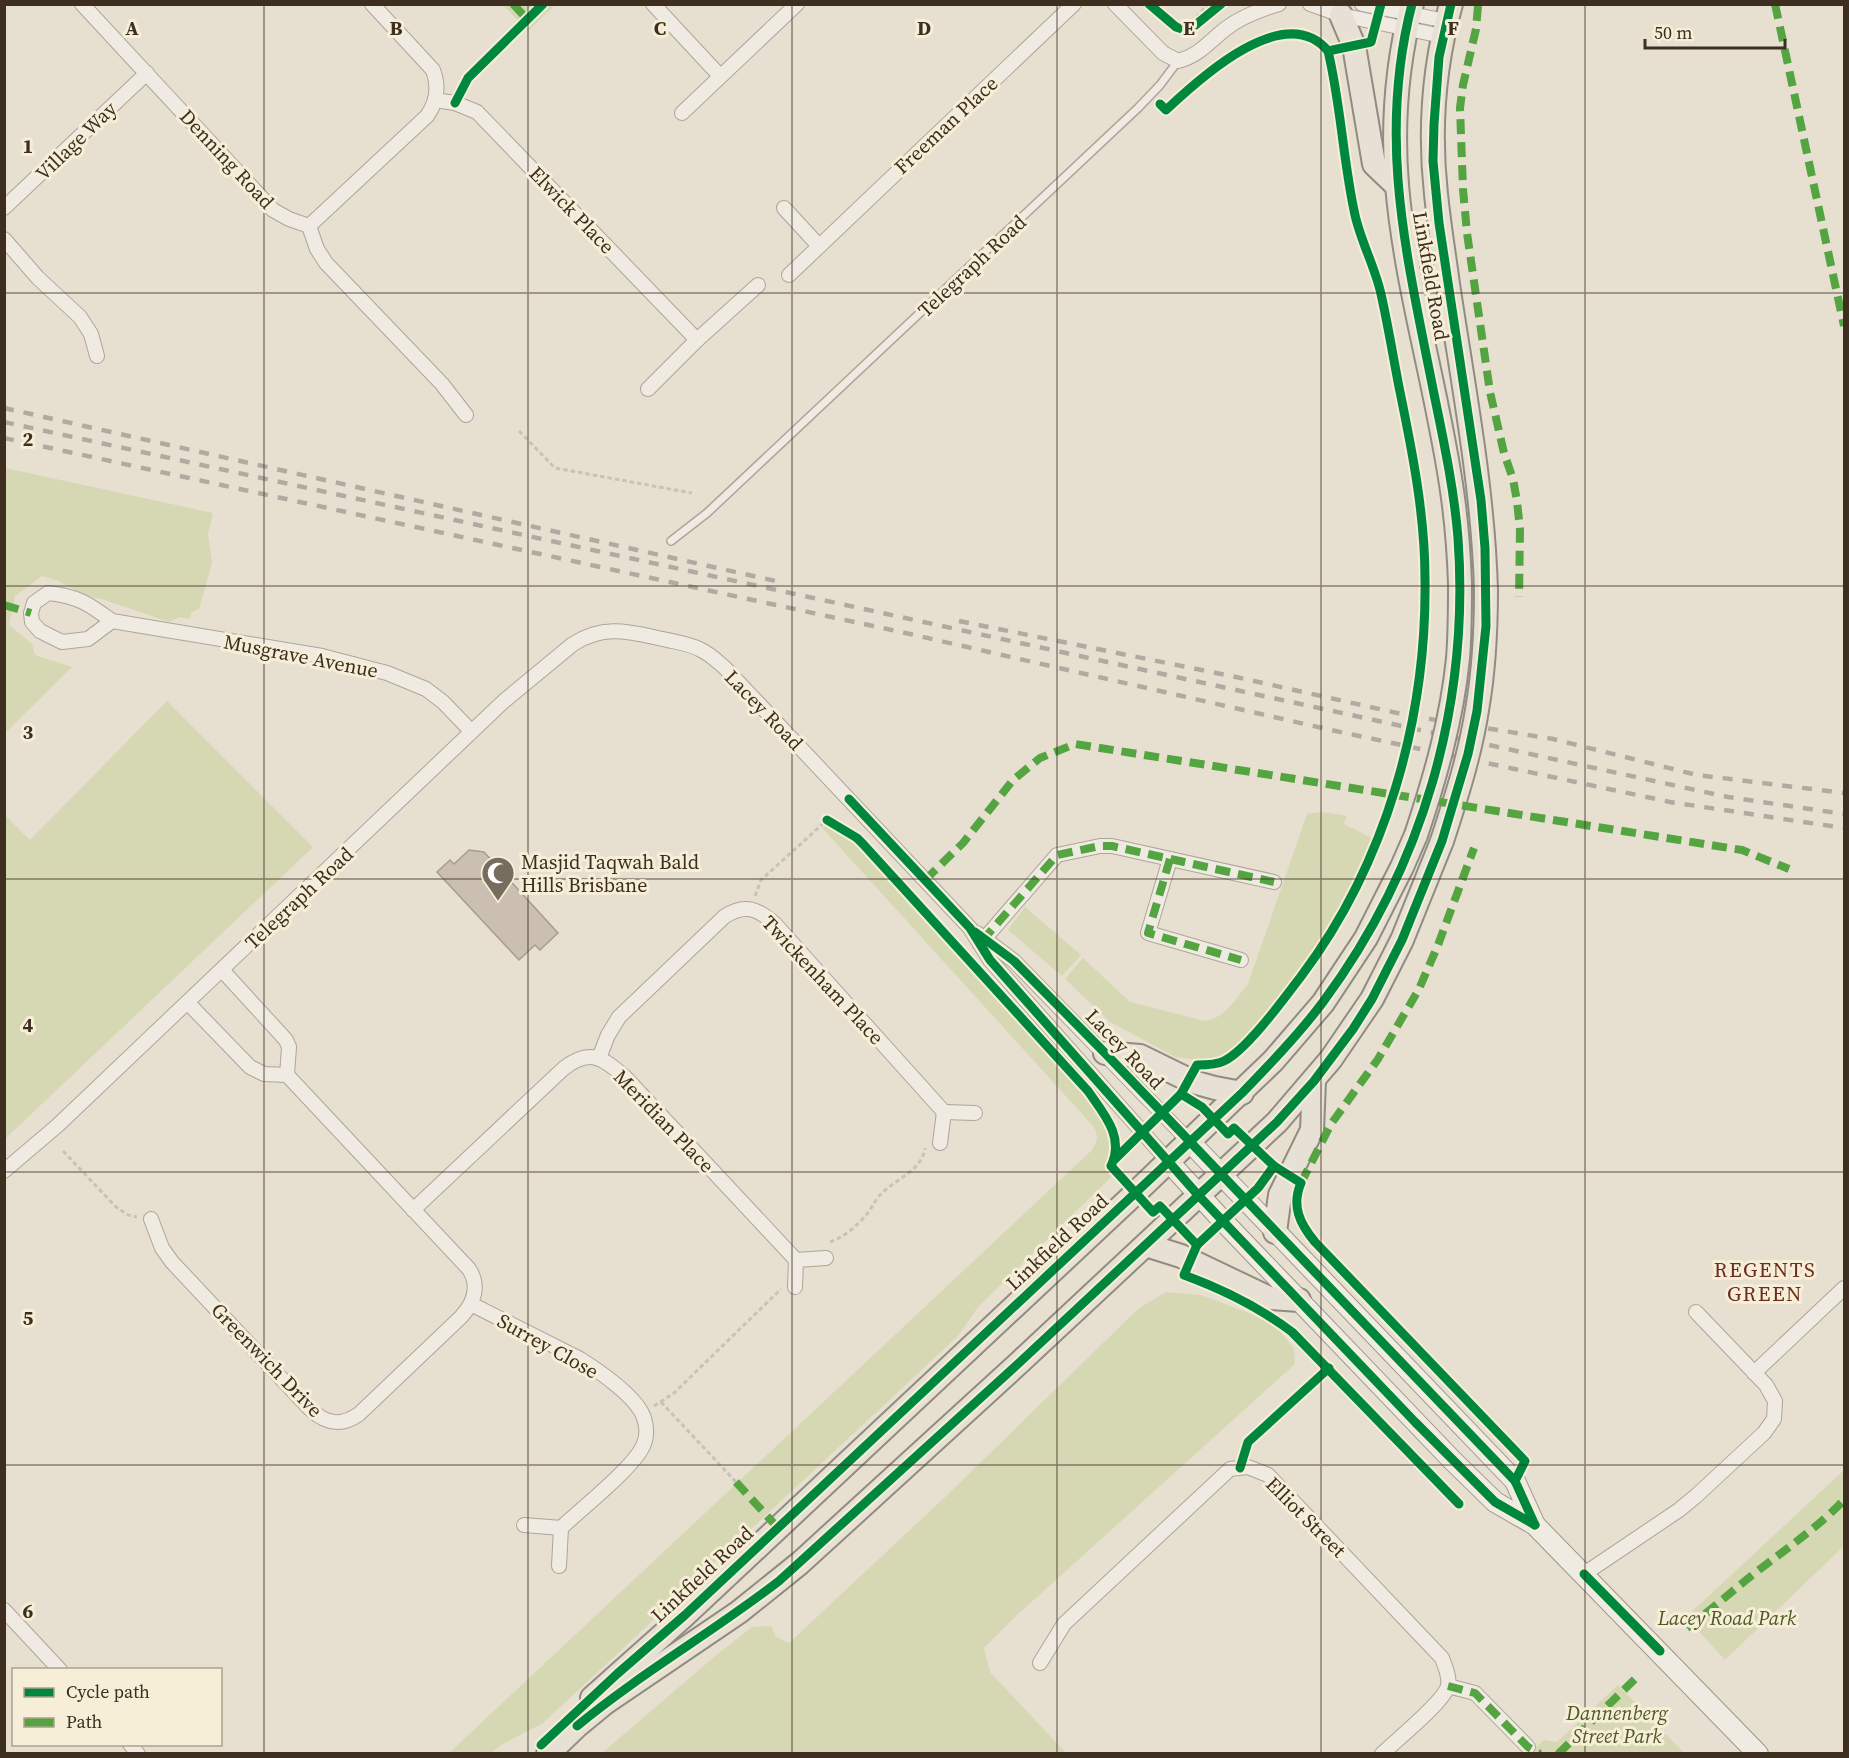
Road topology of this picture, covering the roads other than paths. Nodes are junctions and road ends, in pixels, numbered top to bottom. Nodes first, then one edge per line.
1 (82, 4) edge
2 (372, 4) edge
3 (653, 4) edge
4 (796, 4) edge
5 (1074, 4) edge
6 (1115, 4) edge
7 (1279, 4) edge
8 (1310, 4) edge
9 (1362, 4) edge
10 (1341, 15) junction
11 (1410, 15) edge
12 (1446, 21) edge
13 (1178, 61) junction
14 (147, 73) junction
15 (720, 76) junction
16 (435, 100) junction
17 (682, 112) dead end
18 (1397, 186) junction
19 (4, 208) edge
20 (784, 208) dead end
21 (309, 226) junction
22 (4, 239) edge
23 (819, 246) junction
24 (789, 274) dead end
25 (758, 285) dead end
26 (697, 340) junction
27 (97, 356) dead end
28 (648, 389) dead end
29 (466, 416) dead end
30 (671, 541) dead end
31 (112, 621) junction
32 (599, 632) joint
33 (471, 731) junction
34 (1170, 859) junction
35 (1274, 882) dead end
36 (982, 941) junction
37 (1241, 960) dead end
38 (222, 970) junction
39 (188, 1003) junction
40 (1105, 1053) junction
41 (599, 1058) junction
42 (287, 1075) junction
43 (1314, 1081) junction
44 (1242, 1093) junction
45 (944, 1112) junction
46 (975, 1113) dead end
47 (1189, 1141) junction
48 (940, 1143) road end
49 (1168, 1161) junction
50 (4, 1172) edge
51 (1220, 1174) junction
52 (1198, 1195) junction
53 (413, 1210) junction
54 (151, 1219) road end
55 (1275, 1232) junction
56 (1146, 1245) junction
57 (826, 1258) road end
58 (796, 1260) junction
59 (795, 1287) road end
60 (1845, 1288) edge
61 (1299, 1300) junction
62 (471, 1304) junction
63 (1696, 1312) dead end
64 (1754, 1373) junction
65 (1535, 1525) junction
66 (524, 1526) dead end
67 (561, 1528) junction
68 (560, 1566) dead end
69 (1584, 1574) junction
70 (4, 1610) edge
71 (1040, 1664) dead end
72 (58, 1668) edge
73 (1448, 1686) junction
74 (1528, 1747) dead end
75 (531, 1754) edge
76 (548, 1754) edge
77 (1382, 1754) edge
78 (1758, 1754) edge

1 - 14 street, Denning Road
2 - 16 street
3 - 15 street
4 - 15 street
5 - 23 street, Freeman Place
6 - 13 street
7 - 13 street, Telegraph Road
8 - 10 street
9 - 11 street
10 - 11 street
10 - 18 main road
11 - 12 street
11 - 18 main road, Linkfield Road
12 - 43 main road, Linkfield Road, bridge
13 - 30 lane, Telegraph Road
14 - 19 street, Village Way
14 - 21 street, Denning Road
15 - 17 street
16 - 21 street
16 - 26 street, Elwick Place
18 - 44 main road, Linkfield Road, bridge
20 - 23 street
21 - 29 street
22 - 27 street
23 - 24 street, Freeman Place
25 - 26 street
26 - 28 street
31 - 31 street, Musgrave Avenue
31 - 33 street, Musgrave Avenue
32 - 33 street, Telegraph Road
32 - 36 street, Lacey Road
33 - 38 street, Telegraph Road
34 - 35 street
34 - 36 street
34 - 37 street
36 - 40 street, Lacey Road
36 - 49 street, Lacey Road
38 - 39 street, Telegraph Road
38 - 42 street
39 - 42 street
39 - 50 street, Telegraph Road
40 - 44 main road
40 - 47 street, Lacey Road
41 - 45 street, Twickenham Place
41 - 53 street, Meridian Place
41 - 58 street, Meridian Place
42 - 53 street
43 - 51 main road, Linkfield Road
43 - 55 main road
44 - 47 main road, Linkfield Road
45 - 46 street
45 - 48 street
47 - 49 main road, Linkfield Road
47 - 51 street, Lacey Road
49 - 52 street, Lacey Road
49 - 75 main road, Linkfield Road
51 - 52 main road, Linkfield Road
51 - 55 street, Lacey Road
52 - 56 main road, Linkfield Road
52 - 61 street, Lacey Road
53 - 62 street
54 - 62 street, Greenwich Drive
55 - 65 street, Lacey Road
56 - 61 main road
56 - 76 main road, Linkfield Road
57 - 58 street
58 - 59 street
60 - 64 street
61 - 65 street, Lacey Road
62 - 67 street, Surrey Close
63 - 64 street
64 - 69 street
65 - 69 street, Lacey Road
66 - 67 street
67 - 68 street
69 - 78 street, Lacey Road
70 - 72 street
71 - 73 street, Elliot Street
73 - 74 street
73 - 77 street

